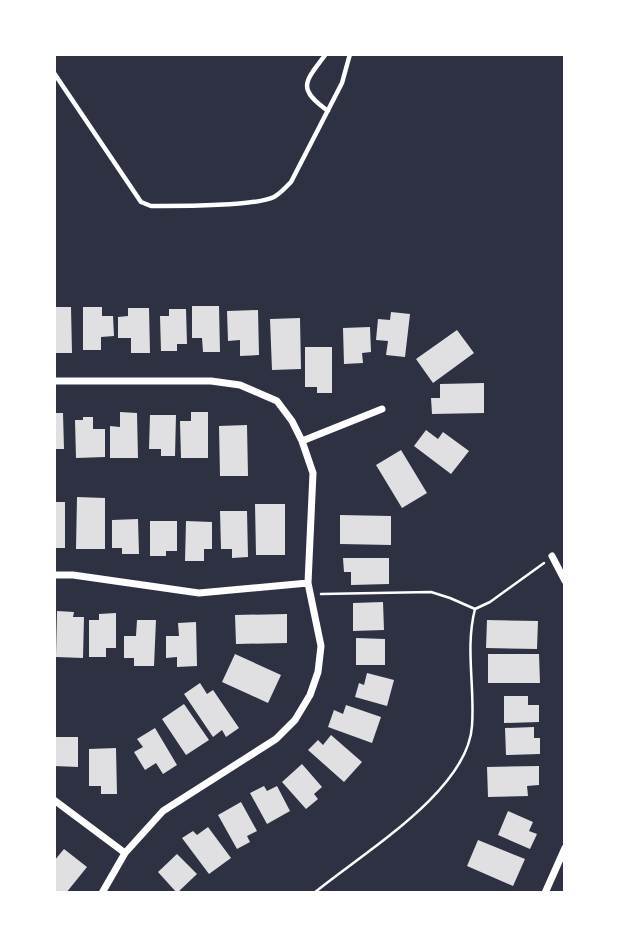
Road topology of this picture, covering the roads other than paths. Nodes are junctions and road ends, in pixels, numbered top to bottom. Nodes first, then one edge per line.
1 (326, 54) edge
2 (350, 54) edge
3 (54, 73) edge
4 (328, 111) junction
5 (54, 381) edge
6 (382, 409) dead end
7 (302, 441) junction
8 (552, 556) road end
9 (54, 576) edge
10 (565, 581) edge
11 (308, 583) junction
12 (54, 800) edge
13 (565, 848) edge
14 (125, 853) junction
15 (102, 893) edge
16 (545, 893) edge

1 - 4 lane
2 - 4 lane
3 - 4 lane
5 - 7 street
6 - 7 street
7 - 11 street
8 - 10 street
9 - 11 street
11 - 14 street
12 - 14 street
13 - 16 street
14 - 15 street

